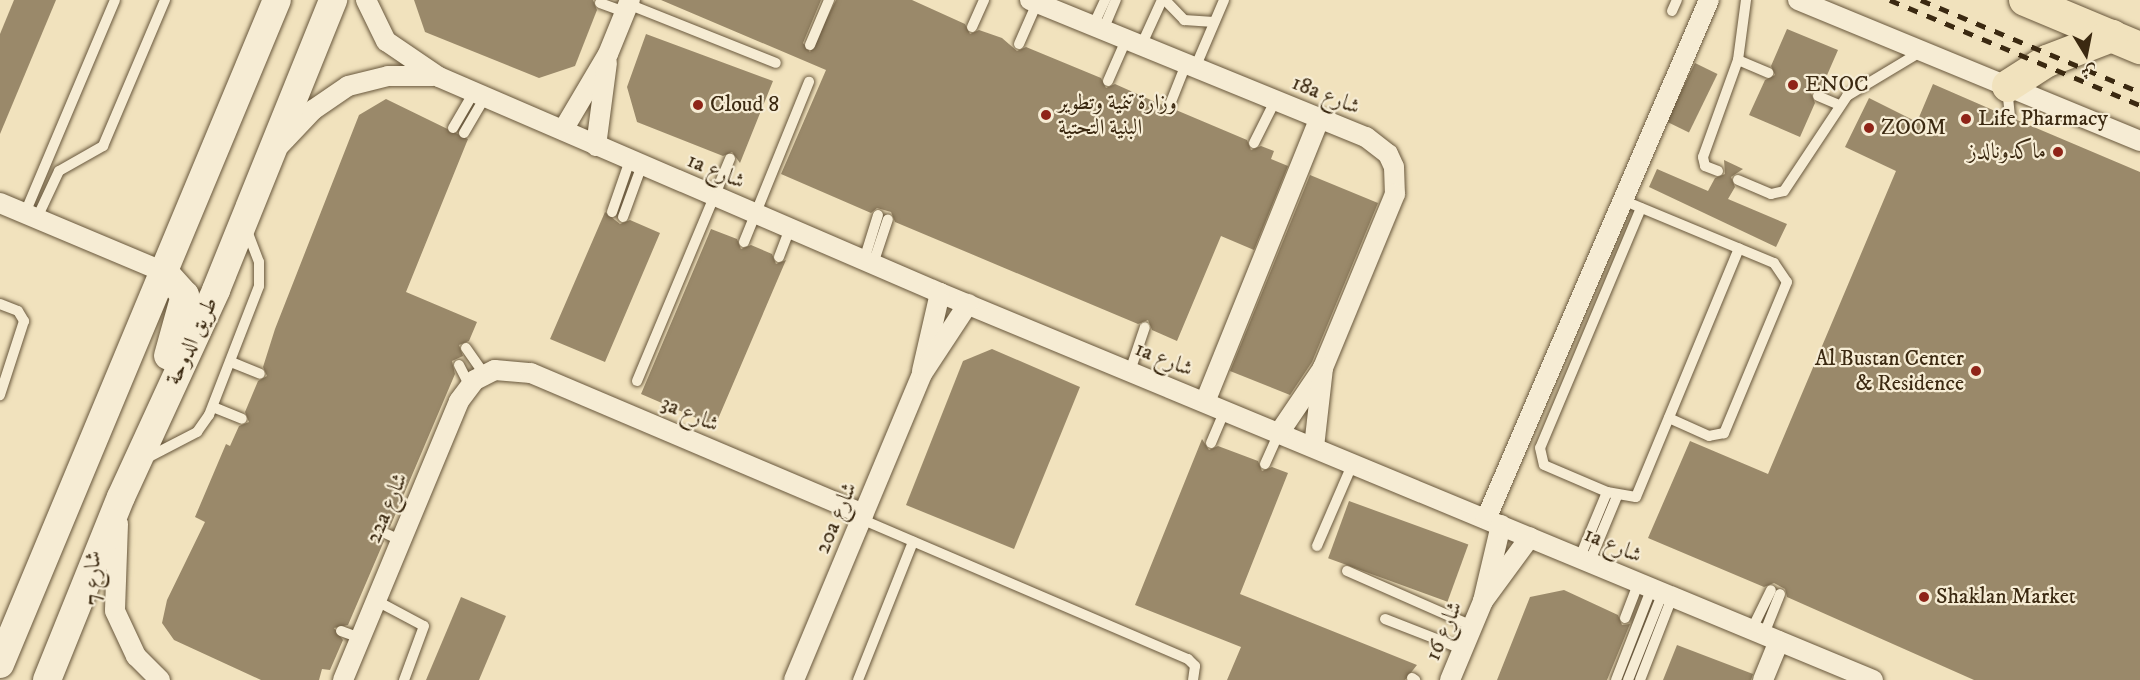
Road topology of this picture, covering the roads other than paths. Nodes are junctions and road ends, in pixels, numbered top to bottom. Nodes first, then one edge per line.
1 (116, 0) edge
2 (165, 0) edge
3 (277, 0) edge
4 (333, 0) edge
5 (366, 0) edge
6 (829, 0) edge
7 (984, 0) edge
8 (1105, 0) edge
9 (1116, 0) edge
10 (1163, 0) edge
11 (1224, 0) edge
12 (1677, 0) edge
13 (1709, 0) edge
14 (1746, 0) edge
15 (1798, 0) edge
16 (2025, 0) edge
17 (1034, 2) edge
18 (600, 3) dead end
19 (628, 6) edge
20 (1672, 11) dead end
21 (1215, 22) junction
22 (972, 27) dead end
23 (1098, 28) junction
24 (2126, 42) edge
25 (1134, 43) junction
26 (1019, 44) dead end
27 (810, 45) dead end
28 (1923, 50) junction
29 (608, 54) junction
30 (1738, 60) junction
31 (776, 63) dead end
32 (1191, 66) junction
33 (1768, 73) dead end
34 (439, 77) junction
35 (1108, 81) dead end
36 (809, 82) dead end
37 (2008, 86) junction
38 (480, 94) junction
39 (1818, 96) dead end
40 (1275, 100) junction
41 (1839, 105) junction
42 (1169, 107) dead end
43 (2010, 117) dead end
44 (1320, 118) junction
45 (563, 130) junction
46 (458, 131) dead end
47 (2140, 141) edge
48 (1254, 143) dead end
49 (596, 146) junction
50 (272, 152) junction
51 (730, 159) dead end
52 (49, 161) junction
53 (636, 163) junction
54 (63, 168) junction
55 (1718, 171) dead end
56 (1738, 180) dead end
57 (715, 197) junction
58 (1620, 199) junction
59 (0, 203) edge
60 (1641, 208) junction
61 (612, 212) dead end
62 (755, 213) junction
63 (31, 216) junction
64 (624, 217) dead end
65 (883, 217) dead end
66 (244, 222) junction
67 (790, 229) junction
68 (744, 242) dead end
69 (1739, 248) junction
70 (778, 256) dead end
71 (868, 262) junction
72 (164, 272) junction
73 (940, 293) junction
74 (0, 304) edge
75 (968, 304) junction
76 (1145, 327) dead end
77 (466, 348) dead end
78 (231, 362) junction
79 (459, 365) dead end
80 (1323, 368) junction
81 (1130, 371) junction
82 (260, 374) dead end
83 (922, 374) junction
84 (483, 377) junction
85 (637, 381) dead end
86 (0, 395) edge
87 (1205, 402) junction
88 (213, 407) junction
89 (1225, 410) junction
90 (1669, 418) junction
91 (242, 419) dead end
92 (1279, 433) junction
93 (1211, 443) dead end
94 (1314, 447) junction
95 (136, 463) junction
96 (1353, 463) junction
97 (1265, 464) dead end
98 (1612, 494) junction
99 (121, 497) junction
100 (862, 517) junction
101 (1493, 522) junction
102 (1530, 537) junction
103 (913, 542) junction
104 (1317, 546) dead end
105 (1585, 559) junction
106 (1347, 571) dead end
107 (375, 588) junction
108 (1657, 589) junction
109 (1776, 592) dead end
110 (1483, 601) junction
111 (1625, 618) dead end
112 (1385, 619) dead end
113 (9, 622) edge
114 (1472, 626) junction
115 (341, 631) dead end
116 (1765, 635) junction
117 (360, 638) junction
118 (1462, 649) junction
119 (0, 663) edge
120 (47, 680) edge
121 (160, 680) edge
122 (343, 680) edge
123 (404, 680) edge
124 (794, 680) edge
125 (858, 680) edge
126 (1193, 680) edge
127 (1450, 680) edge
128 (1616, 680) edge
129 (1628, 680) edge
130 (1640, 680) edge
131 (1763, 680) edge
132 (1873, 680) edge

1 - 52 lane
2 - 54 lane
3 - 72 main road
4 - 50 main road, طريق الدوحة
5 - 34 street, 1a شارع
6 - 27 lane
7 - 22 lane
8 - 23 lane
9 - 23 lane
10 - 21 lane
10 - 25 lane
11 - 21 lane
12 - 20 lane
13 - 58 street, شارع 16
14 - 30 lane
15 - 28 street
16 - 24 main road
17 - 23 street, 18a شارع
17 - 26 lane
18 - 19 lane
19 - 29 street
19 - 31 lane
21 - 32 lane
23 - 25 street, 18a شارع
24 - 37 main road
25 - 32 street, 18a شارع
25 - 35 lane
28 - 37 street
28 - 41 lane
29 - 45 street
29 - 49 street
30 - 33 lane
30 - 55 lane
32 - 40 street, 18a شارع
32 - 42 lane
34 - 38 street, 1a شارع
34 - 50 street, 1a شارع
36 - 62 lane
37 - 43 lane
37 - 47 street
38 - 45 street, 1a شارع
38 - 46 lane
39 - 41 lane
40 - 44 street, 18a شارع
40 - 48 lane
41 - 56 lane
44 - 80 street, 18a شارع
44 - 87 street
45 - 49 street, 1a شارع
49 - 53 street, 1a شارع
50 - 66 main road, طريق الدوحة
51 - 57 lane
52 - 54 lane
52 - 63 lane
53 - 57 street, 1a شارع
53 - 61 lane
53 - 64 lane
54 - 63 lane
57 - 62 street, 1a شارع
57 - 85 lane
58 - 60 lane
58 - 101 street, شارع 16
59 - 63 street
60 - 69 lane
60 - 98 lane
62 - 67 street, 1a شارع
62 - 68 lane
63 - 72 street
65 - 71 lane
66 - 78 lane
66 - 95 main road, طريق الدوحة
67 - 70 lane
67 - 71 street, 1a شارع
69 - 90 lane
69 - 90 lane
71 - 73 street, 1a شارع
72 - 99 main road
72 - 113 main road
73 - 75 street, 1a شارع
73 - 83 street, 20a شارع
74 - 86 lane
75 - 81 street, 1a شارع
75 - 83 street, 20a شارع
76 - 81 lane
77 - 84 lane
78 - 82 lane
78 - 88 lane
79 - 84 lane
80 - 92 street, 18a شارع
80 - 94 street, 18a شارع
81 - 87 street, 1a شارع
83 - 100 street, 20a شارع
84 - 100 street, 3a شارع
84 - 107 street, 22a شارع
87 - 89 street, 1a شارع
88 - 91 lane
88 - 95 lane
89 - 92 street, 1a شارع
89 - 93 lane
90 - 98 lane
92 - 94 street, 1a شارع
92 - 97 lane
94 - 96 street, 1a شارع
95 - 99 main road, طريق الدوحة
96 - 101 street, 1a شارع
96 - 104 lane
98 - 105 lane
99 - 120 main road, طريق الدوحة
99 - 121 street, شارع 7
100 - 103 lane
100 - 124 street, 20a شارع
101 - 102 street, 1a شارع
101 - 110 street, شارع 16
102 - 105 street, 1a شارع
102 - 110 street, شارع 16
103 - 125 lane
103 - 126 lane
105 - 108 street, 1a شارع
106 - 114 lane
107 - 117 street, 22a شارع
107 - 123 lane
108 - 111 lane
108 - 116 street, 1a شارع
108 - 128 lane
108 - 129 lane
108 - 130 lane
109 - 116 lane
110 - 114 street, شارع 16
112 - 118 lane
113 - 119 main road
114 - 118 street, شارع 16
115 - 117 lane
116 - 131 street
116 - 132 street, 1a شارع
117 - 122 street, 22a شارع
118 - 127 street, شارع 16

